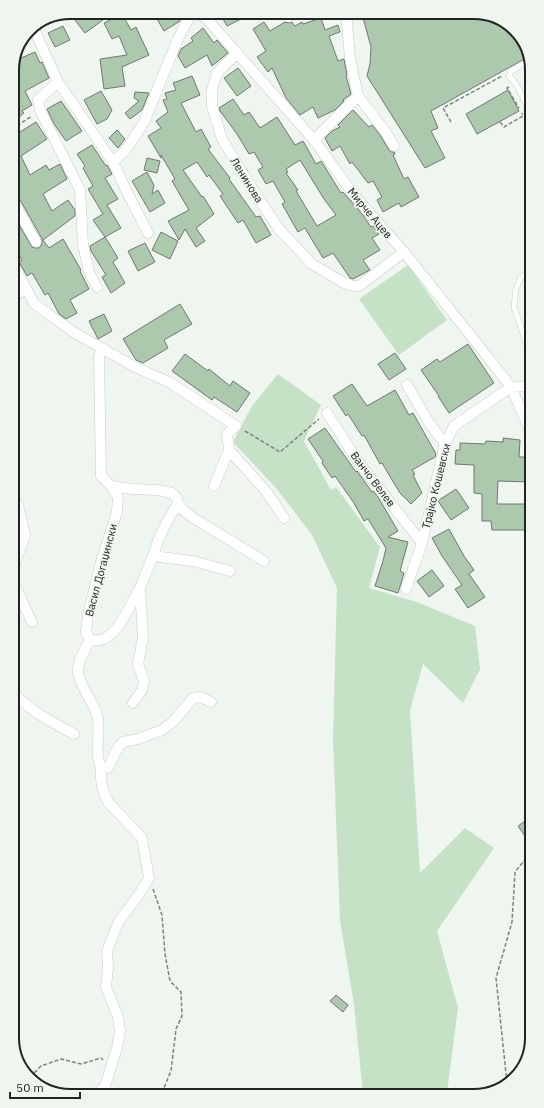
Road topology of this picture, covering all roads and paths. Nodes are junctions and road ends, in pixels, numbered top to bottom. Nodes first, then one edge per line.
1 (188, 19) edge
2 (206, 19) edge
3 (347, 19) edge
4 (36, 33) edge
5 (237, 53) junction
6 (524, 63) edge
7 (58, 82) junction
8 (506, 82) dead end
9 (509, 87) dead end
10 (358, 96) junction
11 (525, 102) edge
12 (40, 110) junction
13 (451, 122) dead end
14 (500, 122) dead end
15 (19, 124) edge
16 (314, 140) junction
17 (394, 146) dead end
18 (113, 162) junction
19 (19, 212) edge
20 (148, 233) dead end
21 (36, 242) dead end
22 (404, 252) junction
23 (525, 274) edge
24 (19, 275) edge
25 (96, 287) dead end
26 (26, 288) junction
27 (19, 293) edge
28 (525, 339) edge
29 (102, 348) junction
30 (407, 385) dead end
31 (525, 386) edge
32 (511, 387) junction
33 (327, 413) joint
34 (525, 419) edge
35 (236, 426) junction
36 (446, 444) junction
37 (230, 450) junction
38 (111, 486) junction
39 (214, 486) dead end
40 (178, 504) junction
41 (19, 509) edge
42 (284, 518) dead end
43 (422, 543) junction
44 (19, 552) edge
45 (153, 556) junction
46 (264, 560) dead end
47 (230, 572) dead end
48 (140, 588) junction
49 (406, 590) dead end
50 (19, 592) edge
51 (32, 622) dead end
52 (90, 640) junction
53 (19, 699) edge
54 (211, 702) dead end
55 (133, 703) dead end
56 (74, 734) dead end
57 (101, 767) junction
58 (525, 860) edge
59 (149, 878) junction
60 (112, 1065) junction
61 (34, 1074) edge
62 (506, 1078) edge
63 (102, 1089) edge
64 (164, 1089) edge

1 - 18 street
2 - 5 street, Мирче Ацев
3 - 10 street
4 - 7 street
5 - 16 street, Мирче Ацев
5 - 22 street, Ленинова
6 - 11 lane
7 - 12 street
7 - 18 street
8 - 13 path
9 - 14 path
10 - 16 street
10 - 17 street
12 - 15 path
12 - 25 street
16 - 22 street, Мирче Ацев
18 - 20 street
19 - 21 street
22 - 32 street, Мирче Ацев
23 - 28 lane
24 - 26 street
26 - 27 street
26 - 29 street
29 - 35 street
29 - 38 street, Васил Догаџински
30 - 36 street
31 - 32 street
32 - 34 street, Мирче Ацев
32 - 36 street, Трајко Кошевски
33 - 35 path
33 - 43 street, Ванчо Велев
35 - 37 street
36 - 43 street, Трајко Кошевски
37 - 39 street
37 - 42 street
38 - 40 street
38 - 52 street, Васил Догаџински
40 - 45 street
40 - 46 street
41 - 44 street
43 - 49 street, Трајко Кошевски
45 - 47 street
45 - 48 street
48 - 52 street
48 - 55 street
50 - 51 street
52 - 57 street
53 - 56 street
54 - 57 street
57 - 59 street
58 - 62 path
59 - 60 street
59 - 64 path
60 - 61 path
60 - 63 street

